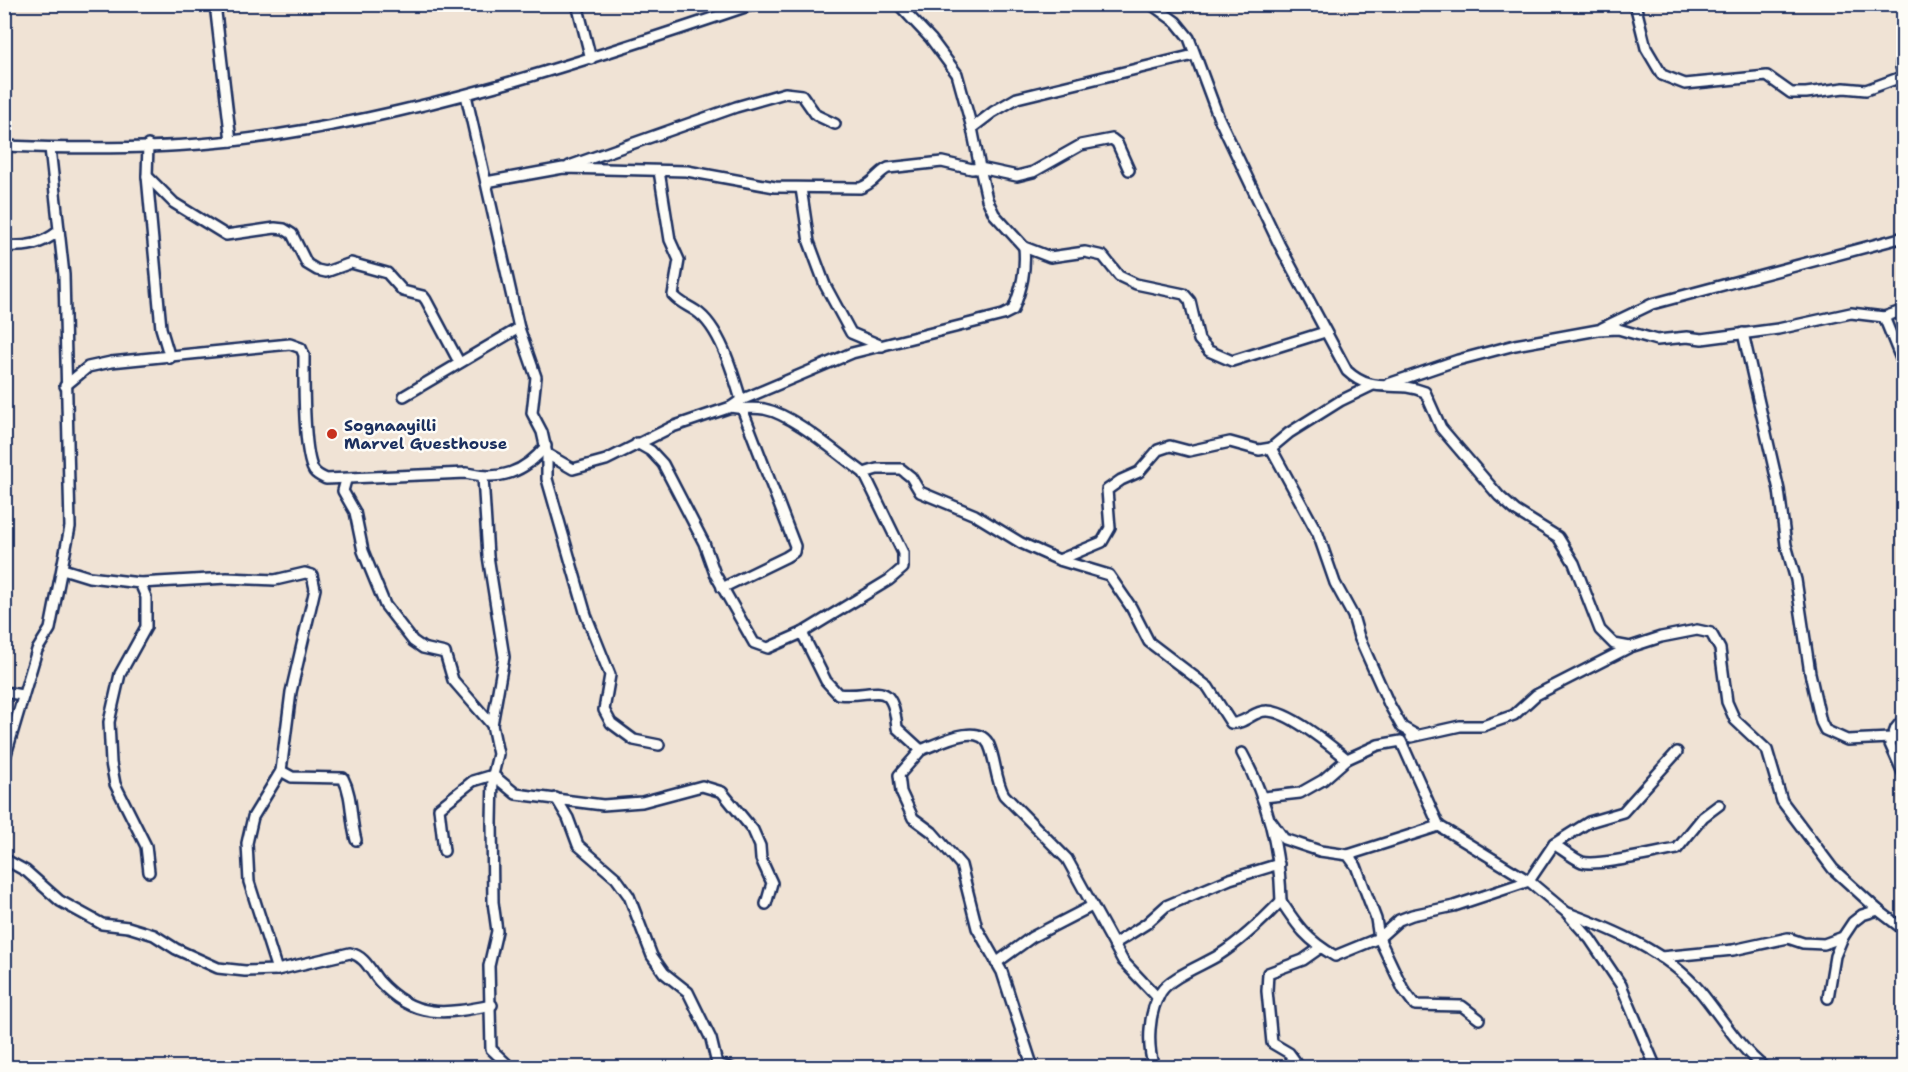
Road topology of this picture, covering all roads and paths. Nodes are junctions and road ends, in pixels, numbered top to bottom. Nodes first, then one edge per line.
1 (215, 4) edge
2 (577, 4) edge
3 (754, 4) edge
4 (898, 4) edge
5 (1151, 4) edge
6 (1635, 4) edge
7 (1904, 42) edge
8 (1194, 55) junction
9 (591, 59) junction
10 (1904, 75) edge
11 (466, 95) junction
12 (835, 124) dead end
13 (972, 128) junction
14 (231, 141) junction
15 (148, 145) junction
16 (4, 146) edge
17 (50, 148) junction
18 (563, 168) junction
19 (980, 168) junction
20 (1129, 170) dead end
21 (659, 171) junction
22 (147, 176) junction
23 (486, 182) junction
24 (801, 188) junction
25 (59, 231) junction
26 (1904, 237) edge
27 (4, 246) edge
28 (1024, 247) junction
29 (1904, 310) edge
30 (1884, 317) junction
31 (519, 328) junction
32 (1598, 330) junction
33 (1325, 332) junction
34 (1743, 333) junction
35 (882, 346) junction
36 (170, 358) junction
37 (459, 362) junction
38 (1904, 366) edge
39 (65, 386) junction
40 (1371, 386) junction
41 (1385, 386) junction
42 (404, 396) dead end
43 (741, 400) junction
44 (731, 407) junction
45 (743, 411) junction
46 (637, 443) junction
47 (1271, 448) junction
48 (547, 450) junction
49 (864, 473) junction
50 (483, 477) junction
51 (346, 480) junction
52 (1059, 560) junction
53 (63, 569) junction
54 (140, 582) junction
55 (722, 588) junction
56 (802, 633) junction
57 (1630, 647) junction
58 (4, 692) edge
59 (22, 695) junction
60 (1904, 718) edge
61 (492, 725) junction
62 (1416, 735) junction
63 (1891, 738) junction
64 (1401, 741) junction
65 (659, 745) dead end
66 (921, 750) junction
67 (1677, 752) dead end
68 (1242, 753) dead end
69 (1347, 759) junction
70 (4, 761) edge
71 (281, 771) junction
72 (493, 775) junction
73 (1904, 775) edge
74 (1264, 797) dead end
75 (556, 798) junction
76 (1719, 805) dead end
77 (1271, 821) junction
78 (1439, 826) junction
79 (356, 840) dead end
80 (1554, 844) junction
81 (444, 850) dead end
82 (1348, 855) junction
83 (4, 859) edge
84 (1279, 864) junction
85 (149, 872) dead end
86 (1529, 881) junction
87 (1281, 901) junction
88 (766, 904) dead end
89 (1092, 906) junction
90 (1878, 910) junction
91 (1566, 912) junction
92 (1904, 930) edge
93 (1843, 937) junction
94 (1379, 938) junction
95 (1114, 944) junction
96 (1320, 948) junction
97 (1661, 957) junction
98 (996, 963) junction
99 (277, 970) junction
100 (1158, 998) junction
101 (1828, 998) dead end
102 (492, 1005) junction
103 (1479, 1019) dead end
104 (509, 1066) edge
105 (718, 1066) edge
106 (731, 1068) edge
107 (1033, 1068) edge
108 (1154, 1068) edge
109 (1300, 1068) edge
110 (1656, 1068) edge
111 (1765, 1068) edge

1 - 14 street
2 - 9 street
3 - 9 street
4 - 13 street
5 - 8 street
6 - 10 street
7 - 10 street
8 - 13 street
8 - 33 street
9 - 11 street
11 - 14 street
11 - 23 street
12 - 18 street
13 - 19 street
14 - 15 street
15 - 17 street
15 - 22 street
16 - 17 street
17 - 25 street
18 - 21 street
18 - 23 street
19 - 20 street
19 - 24 street
19 - 28 street
21 - 24 street
21 - 43 street
22 - 36 street
22 - 37 street
23 - 31 street
24 - 35 street
25 - 27 street
25 - 39 street
26 - 32 street
28 - 33 street
28 - 35 street
29 - 30 street
30 - 34 street
30 - 38 street
31 - 37 street
31 - 48 street
32 - 34 street
32 - 41 street
33 - 40 street
34 - 63 street
35 - 43 street
36 - 39 street
36 - 51 street
37 - 42 street
39 - 53 street
40 - 41 street
40 - 47 street
41 - 57 street
43 - 44 street
44 - 45 street
44 - 46 street
45 - 49 street
45 - 55 street
46 - 48 street
46 - 55 street
47 - 52 street
47 - 62 street
48 - 50 street
48 - 65 street
49 - 52 street
49 - 56 street
50 - 51 street
50 - 61 street
51 - 61 street
52 - 69 street
53 - 54 street
53 - 59 street
54 - 71 street
54 - 85 street
55 - 56 street
56 - 66 street
57 - 62 street
57 - 90 street
58 - 59 street
59 - 70 street
60 - 63 street
61 - 72 street
62 - 64 street
63 - 73 street
64 - 69 street
64 - 78 street
66 - 89 street
66 - 98 street
67 - 80 street
68 - 77 street
69 - 74 street
71 - 79 street
71 - 99 street
72 - 75 street
72 - 81 street
72 - 102 street
75 - 88 street
75 - 105 street
76 - 80 street
77 - 82 street
77 - 84 street
78 - 82 street
78 - 86 street
80 - 86 street
82 - 94 street
83 - 99 street
84 - 87 street
84 - 95 street
86 - 91 street
86 - 94 street
87 - 96 street
87 - 100 street
89 - 95 street
89 - 98 street
90 - 92 street
90 - 93 street
91 - 97 street
91 - 110 street
93 - 97 street
93 - 101 street
94 - 96 street
94 - 103 street
95 - 100 street
96 - 109 street
97 - 111 street
98 - 107 street
99 - 102 street
100 - 108 street
102 - 104 street
105 - 106 street

